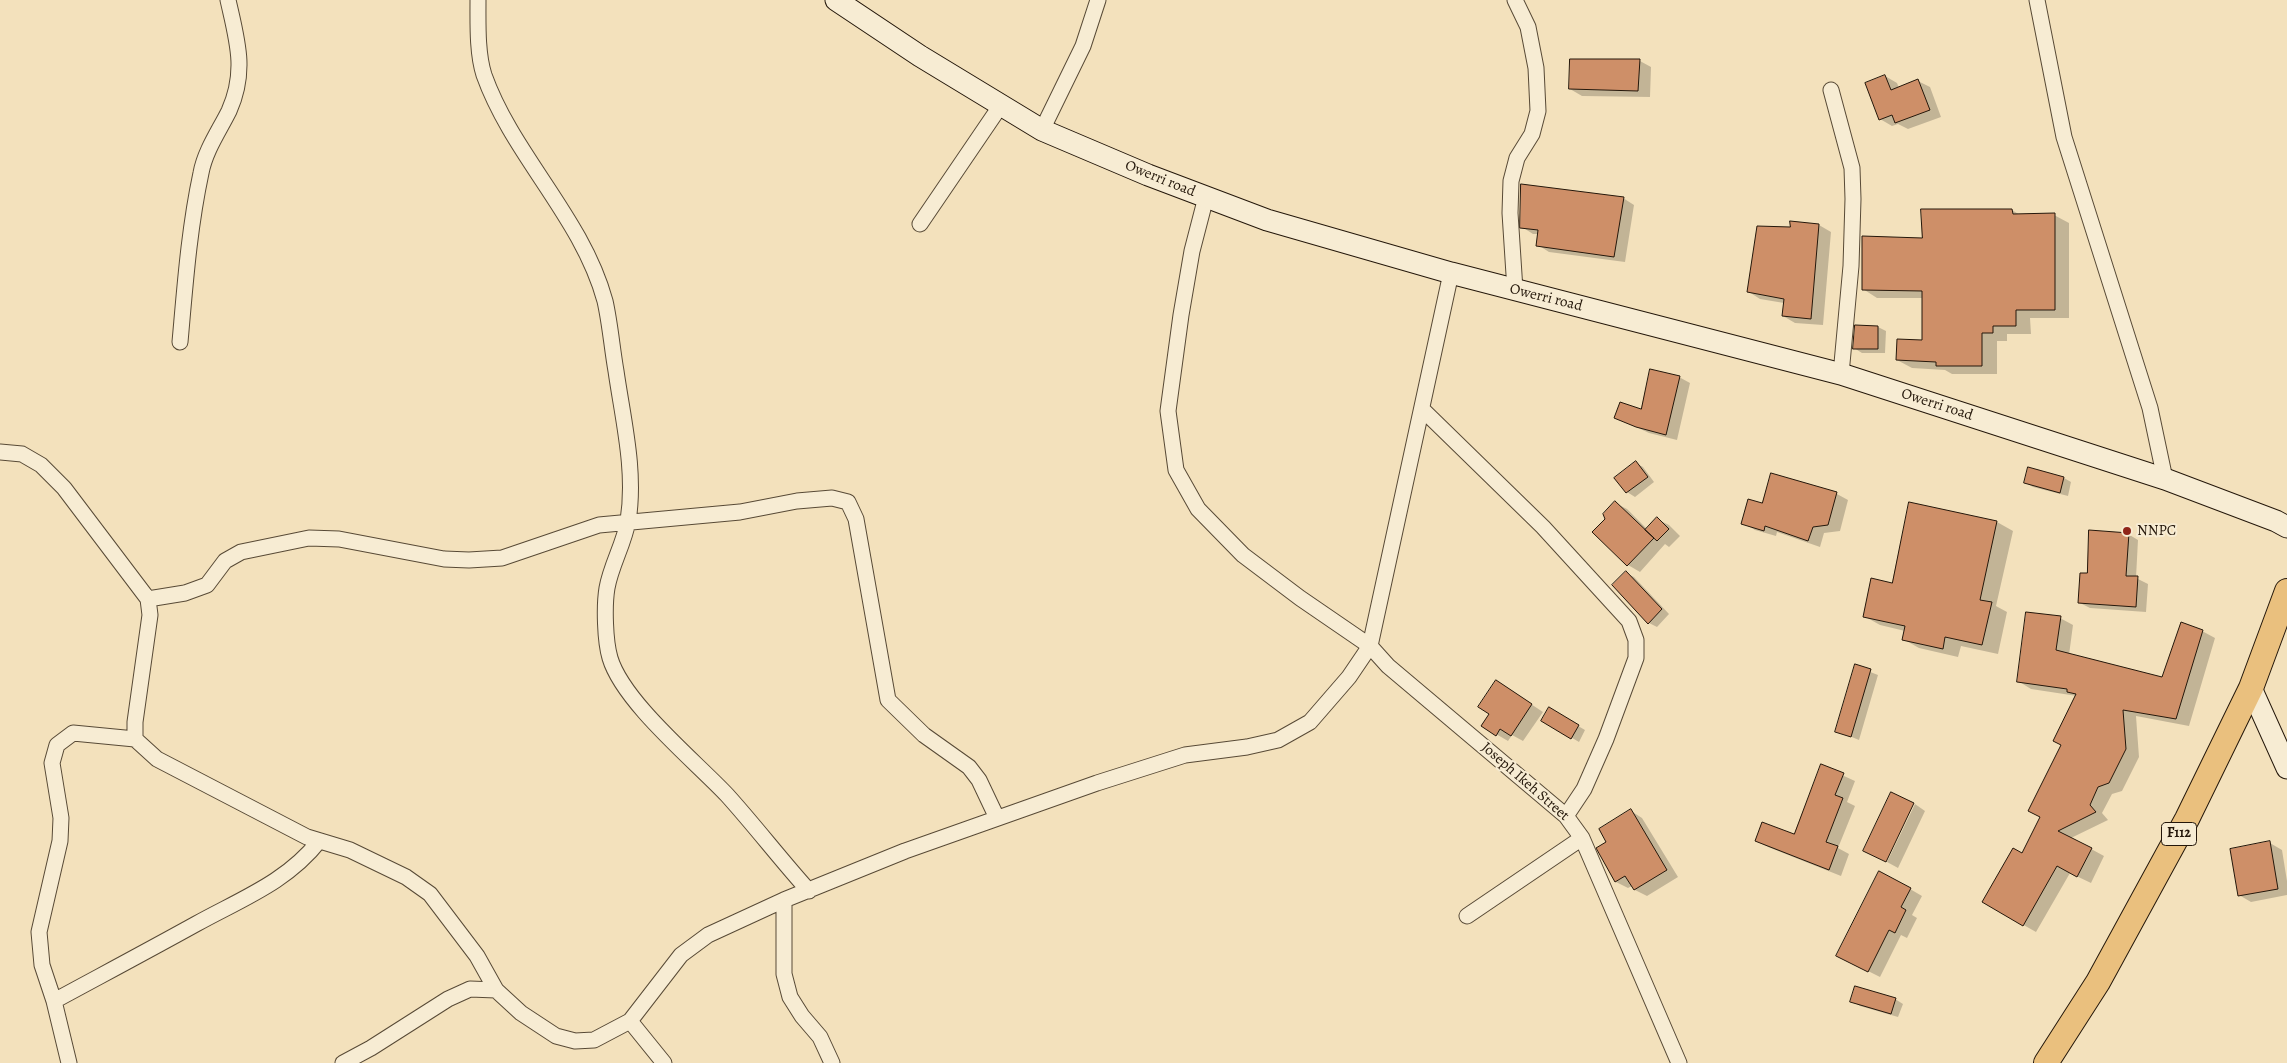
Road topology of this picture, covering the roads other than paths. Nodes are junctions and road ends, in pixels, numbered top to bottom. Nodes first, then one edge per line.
1 (228, 0) edge
2 (478, 0) edge
3 (836, 0) edge
4 (1098, 0) edge
5 (1515, 0) edge
6 (2038, 0) edge
7 (1831, 90) dead end
8 (1001, 105) junction
9 (1042, 130) junction
10 (1206, 197) junction
11 (920, 224) dead end
12 (1451, 274) junction
13 (1516, 290) junction
14 (180, 342) dead end
15 (1841, 374) junction
16 (1422, 409) junction
17 (0, 452) edge
18 (2165, 480) junction
19 (628, 522) junction
20 (2287, 527) edge
21 (2287, 591) edge
22 (148, 599) junction
23 (1370, 646) junction
24 (2251, 688) junction
25 (136, 739) junction
26 (2287, 768) edge
27 (1566, 816) junction
28 (997, 818) junction
29 (1582, 838) junction
30 (319, 841) junction
31 (809, 890) junction
32 (784, 900) junction
33 (1467, 916) dead end
34 (496, 990) junction
35 (54, 1001) junction
36 (630, 1020) junction
37 (70, 1063) edge
38 (342, 1063) edge
39 (664, 1063) edge
40 (832, 1063) edge
41 (1679, 1063) edge
42 (2046, 1063) edge

1 - 14 street
2 - 19 street
3 - 8 main road, Owerri road
4 - 9 street
5 - 13 street
6 - 18 street
7 - 15 street
8 - 9 main road, Owerri road
8 - 11 street
9 - 10 main road, Owerri road
10 - 12 main road, Owerri road
10 - 23 street, Joseph Ikeh Street
12 - 13 main road, Owerri road
12 - 16 street
13 - 15 main road, Owerri road
15 - 18 main road, Owerri road
16 - 23 street
16 - 27 street
17 - 22 street
18 - 20 main road, Owerri road
19 - 22 street
19 - 28 street
19 - 31 street
21 - 24 main road, F112
22 - 25 street
23 - 27 street, Joseph Ikeh Street
23 - 28 street
24 - 26 main road
24 - 42 main road, F112
25 - 30 street
25 - 35 street
27 - 29 street, Joseph Ikeh Street
28 - 31 street
29 - 33 street
29 - 41 street, Joseph Ikeh Street
30 - 34 street
30 - 35 street
31 - 32 street
32 - 36 street
32 - 40 street
34 - 36 street
34 - 38 street
35 - 37 street
36 - 39 street

